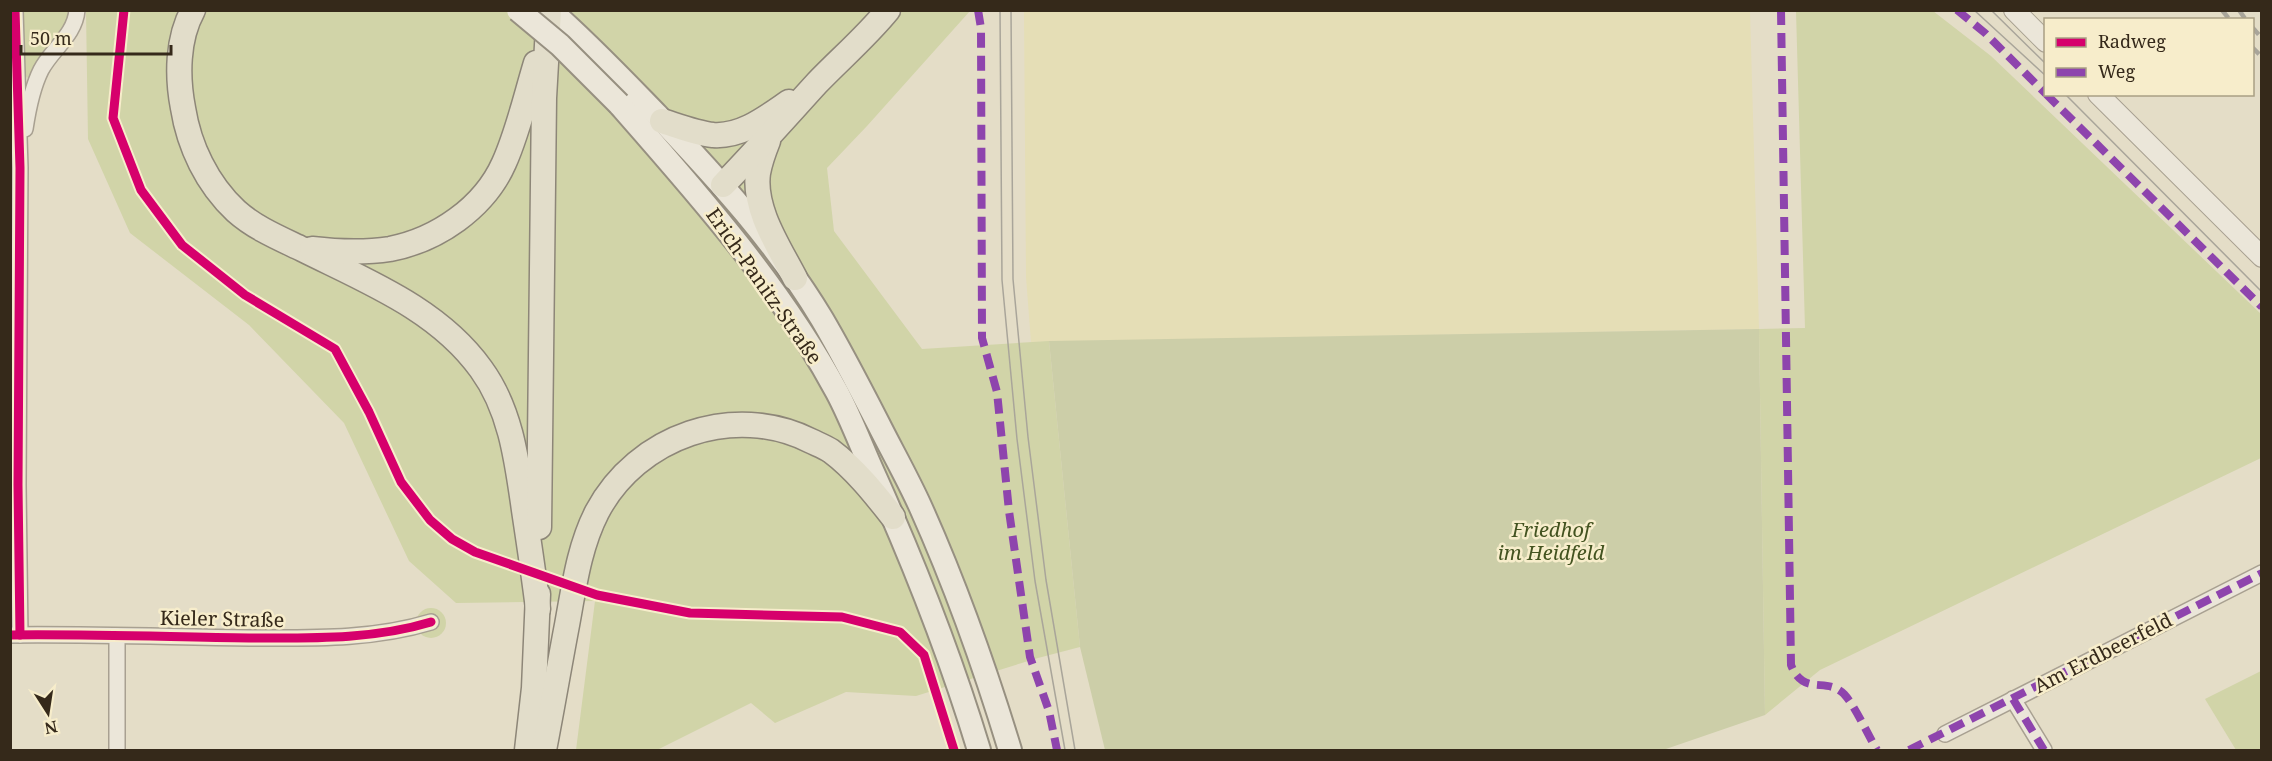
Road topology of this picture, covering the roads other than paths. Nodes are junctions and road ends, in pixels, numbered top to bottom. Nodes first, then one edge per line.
1 (15, 10) edge
2 (77, 10) edge
3 (192, 10) edge
4 (518, 10) edge
5 (888, 10) edge
6 (2014, 10) edge
7 (549, 14) edge
8 (2044, 40) edge
9 (819, 82) junction
10 (2100, 96) edge
11 (662, 121) junction
12 (770, 136) junction
13 (20, 168) junction
14 (723, 185) junction
15 (703, 200) junction
16 (299, 248) junction
17 (2262, 257) edge
18 (795, 278) junction
19 (893, 517) junction
20 (2262, 573) edge
21 (538, 609) junction
22 (431, 622) dead end
23 (15, 635) edge
24 (117, 636) junction
25 (2013, 699) junction
26 (1944, 734) dead end
27 (117, 750) edge
28 (527, 750) edge
29 (544, 750) edge
30 (979, 750) edge
31 (1010, 750) edge
32 (2044, 750) edge

1 - 13 street
2 - 13 street
3 - 16 main road
4 - 15 main road, Erich-Panitz-Straße, bridge
5 - 9 main road
6 - 8 street
7 - 11 main road, Erich-Panitz-Straße
7 - 16 main road
7 - 21 main road
9 - 11 main road
9 - 12 main road
10 - 17 street
11 - 14 main road, Erich-Panitz-Straße
12 - 14 main road
12 - 18 main road
13 - 23 street
14 - 15 main road
14 - 18 main road, Erich-Panitz-Straße
15 - 19 main road, Erich-Panitz-Straße
16 - 21 main road
18 - 31 main road, Erich-Panitz-Straße
19 - 29 main road
19 - 30 main road, Erich-Panitz-Straße
20 - 25 street, Am Erdbeerfeld
21 - 28 main road
22 - 24 street, Kieler Straße
23 - 24 street, Kieler Straße
24 - 27 street
25 - 26 street, Am Erdbeerfeld
25 - 32 street

